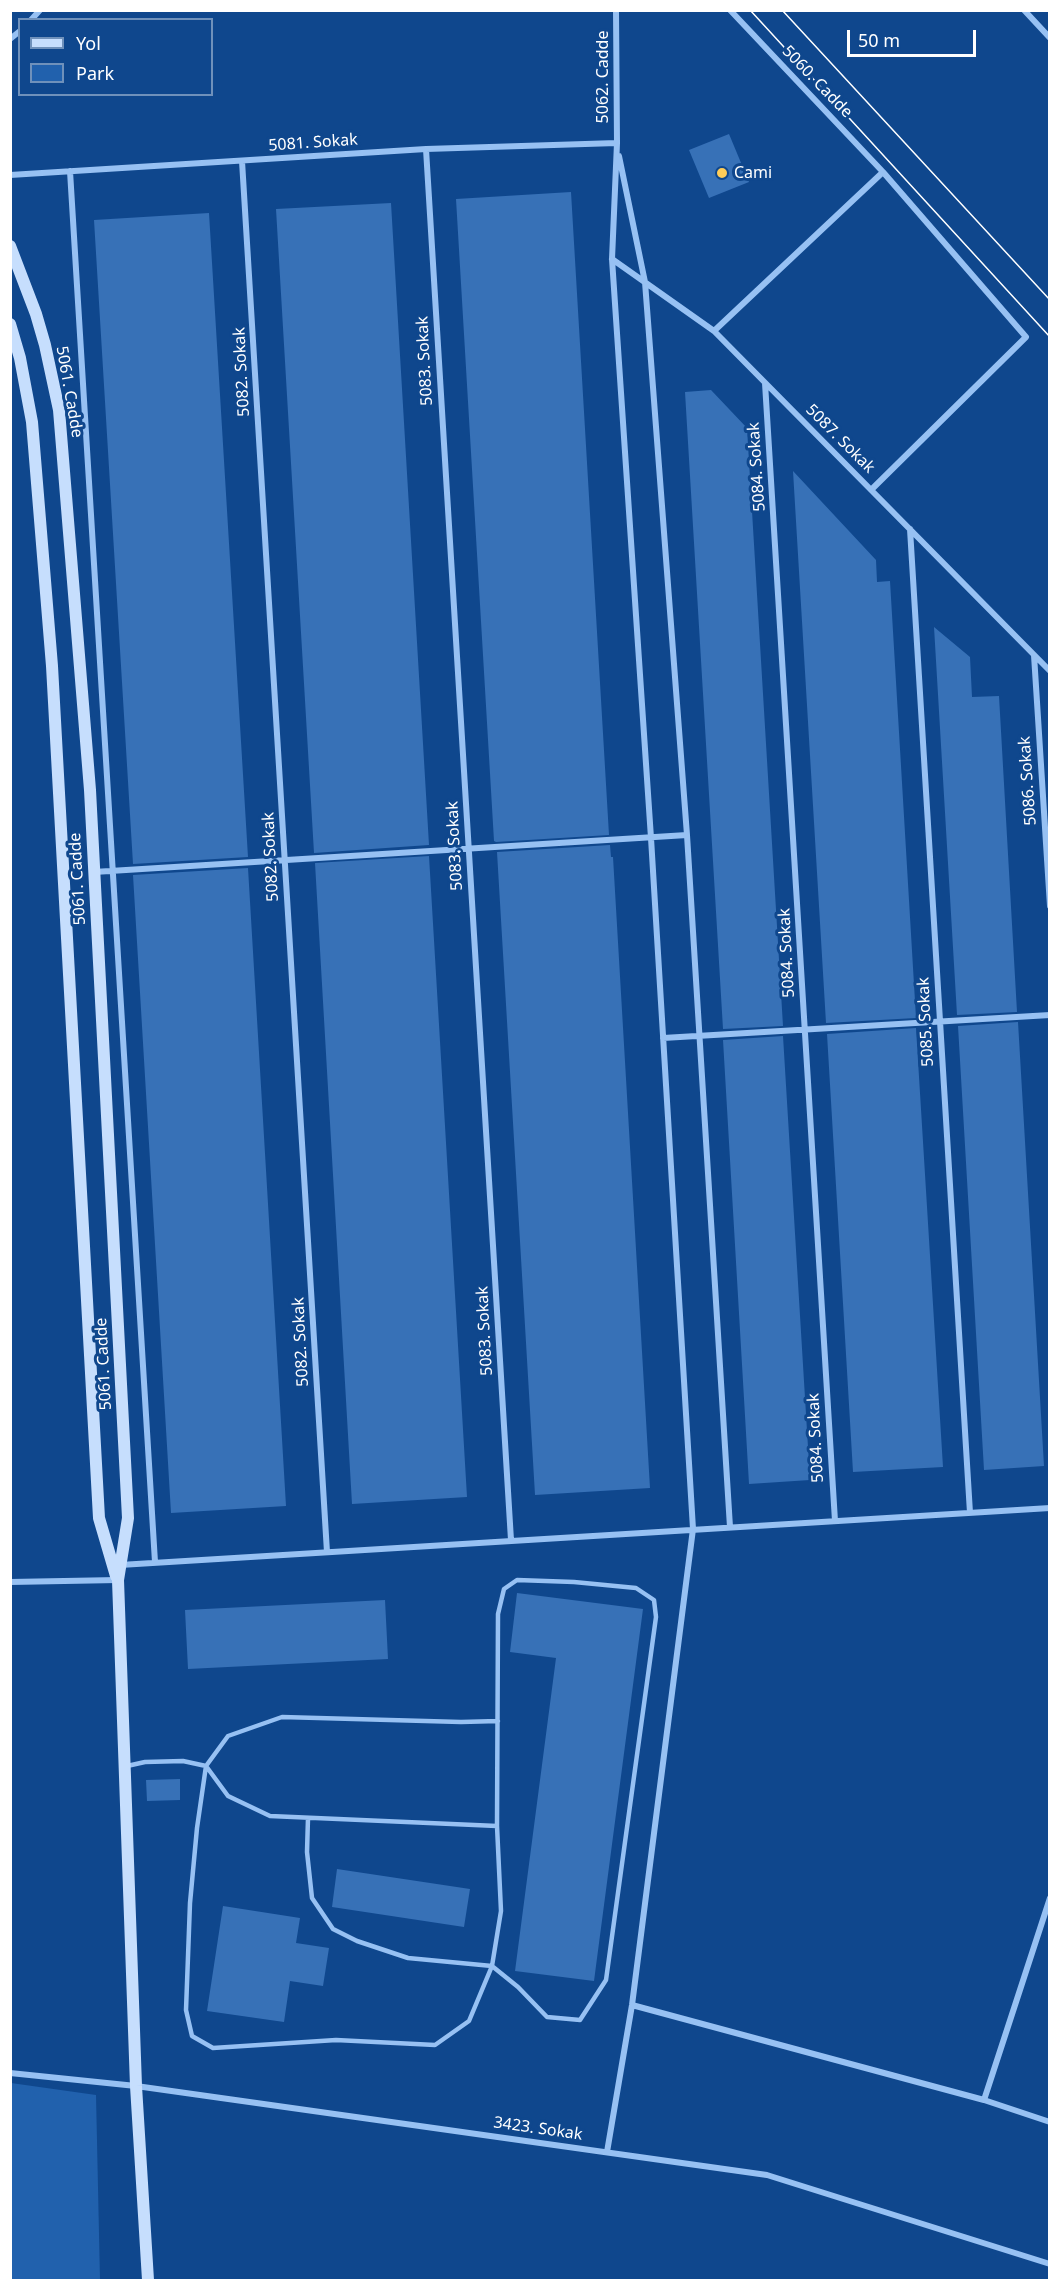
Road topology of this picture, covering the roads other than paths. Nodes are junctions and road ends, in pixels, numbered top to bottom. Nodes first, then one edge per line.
1 (616, 10) edge
2 (730, 10) edge
3 (1024, 10) edge
4 (1050, 38) edge
5 (617, 143) junction
6 (426, 149) junction
7 (242, 161) junction
8 (70, 171) junction
9 (883, 172) junction
10 (10, 175) edge
11 (10, 246) edge
12 (612, 259) junction
13 (645, 282) junction
14 (10, 324) edge
15 (714, 331) junction
16 (765, 383) junction
17 (871, 490) junction
18 (910, 529) junction
19 (1034, 655) junction
20 (1050, 671) edge
21 (687, 836) junction
22 (651, 838) junction
23 (469, 849) junction
24 (285, 860) junction
25 (113, 870) junction
26 (94, 872) junction
27 (1050, 906) edge
28 (1050, 1015) edge
29 (940, 1022) junction
30 (805, 1030) junction
31 (700, 1036) junction
32 (663, 1038) junction
33 (1050, 1508) edge
34 (970, 1513) junction
35 (835, 1521) junction
36 (730, 1527) junction
37 (693, 1529) junction
38 (511, 1540) junction
39 (327, 1552) junction
40 (155, 1562) junction
41 (120, 1564) junction
42 (118, 1580) junction
43 (10, 1582) edge
44 (498, 1721) junction
45 (124, 1766) junction
46 (206, 1766) junction
47 (308, 1818) junction
48 (497, 1826) junction
49 (1050, 1898) edge
50 (492, 1966) junction
51 (632, 2005) junction
52 (10, 2073) edge
53 (136, 2086) junction
54 (984, 2100) junction
55 (1050, 2122) edge
56 (607, 2152) junction
57 (1050, 2264) edge
58 (148, 2280) edge

1 - 5 street, 5062. Cadde
2 - 9 street, 5060. Cadde
3 - 4 street
5 - 6 street, 5081. Sokak
5 - 12 street
5 - 13 street
6 - 7 street, 5081. Sokak
6 - 23 street, 5083. Sokak
7 - 8 street, 5081. Sokak
7 - 24 street, 5082. Sokak
8 - 10 street, 5081. Sokak
8 - 25 street
9 - 15 street
9 - 17 street, 5060. Cadde
11 - 26 street, 5061. Cadde
12 - 13 street, 5087. Sokak
12 - 22 street
13 - 15 street, 5087. Sokak
13 - 21 street
14 - 42 street, 5061. Cadde
15 - 16 street, 5087. Sokak
16 - 17 street, 5087. Sokak
16 - 30 street, 5084. Sokak
17 - 18 street, 5087. Sokak
18 - 19 street, 5087. Sokak
18 - 29 street, 5085. Sokak
19 - 20 street, 5087. Sokak
19 - 27 street, 5086. Sokak
21 - 22 street
21 - 31 street
22 - 23 street
22 - 32 street
23 - 24 street
23 - 38 street, 5083. Sokak
24 - 25 street
24 - 39 street, 5082. Sokak
25 - 26 street
25 - 40 street
26 - 41 street, 5061. Cadde
28 - 29 street
29 - 30 street
29 - 34 street, 5085. Sokak
30 - 31 street
30 - 35 street, 5084. Sokak
31 - 32 street
31 - 36 street
32 - 37 street
33 - 34 street
34 - 35 street
35 - 36 street
36 - 37 street
37 - 38 street
37 - 51 street
38 - 39 street
39 - 40 street
40 - 41 street
41 - 42 street, 5061. Cadde
42 - 43 street
42 - 45 street
44 - 46 lane
44 - 48 lane
44 - 50 lane
45 - 46 lane
45 - 53 street
46 - 47 lane
46 - 50 lane
47 - 48 lane
47 - 50 lane
48 - 50 lane
49 - 54 street
51 - 54 street
51 - 56 street
52 - 53 street, 3423. Sokak
53 - 56 street, 3423. Sokak
53 - 58 street
54 - 55 street
56 - 57 street, 3423. Sokak

